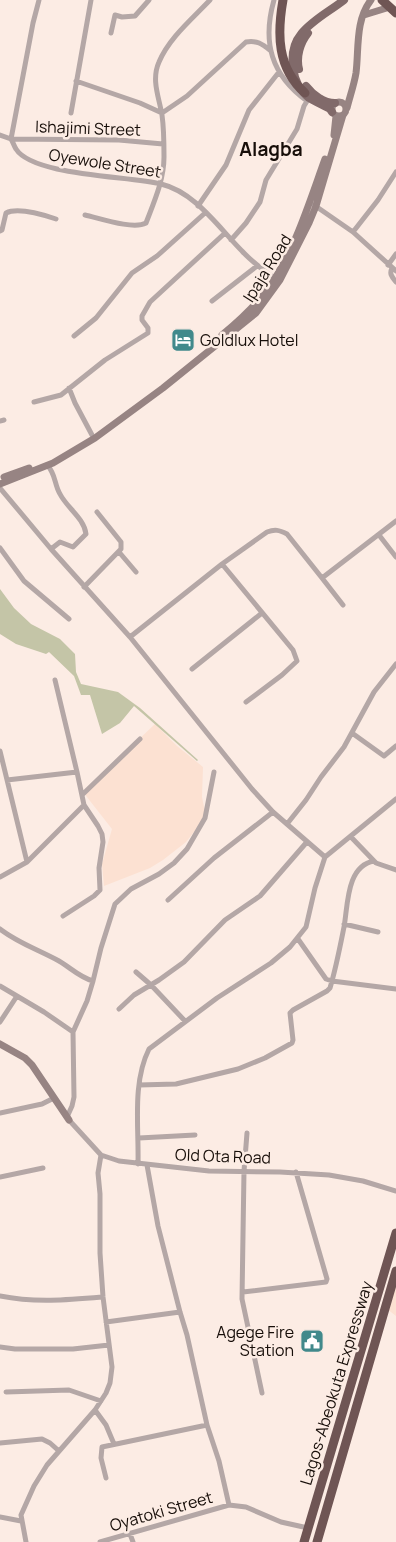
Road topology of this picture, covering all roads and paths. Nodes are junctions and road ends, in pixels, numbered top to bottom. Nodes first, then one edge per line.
1 (40, 0) edge
2 (91, 0) edge
3 (149, 0) edge
4 (210, 0) edge
5 (274, 0) edge
6 (283, 0) edge
7 (348, 0) edge
8 (371, 0) edge
9 (382, 0) edge
10 (393, 10) edge
11 (364, 15) junction
12 (110, 32) dead end
13 (271, 51) junction
14 (278, 72) junction
15 (76, 81) junction
16 (353, 89) junction
17 (307, 97) junction
18 (338, 102) junction
19 (71, 113) dead end
20 (340, 113) junction
21 (162, 114) junction
22 (0, 135) edge
23 (11, 139) junction
24 (163, 144) junction
25 (396, 172) edge
26 (161, 184) junction
27 (313, 204) junction
28 (198, 206) junction
29 (206, 213) junction
30 (85, 215) dead end
31 (56, 219) dead end
32 (0, 231) edge
33 (353, 232) junction
34 (225, 233) junction
35 (231, 240) junction
36 (396, 254) edge
37 (257, 266) junction
38 (392, 268) edge
39 (274, 278) junction
40 (396, 282) edge
41 (212, 302) dead end
42 (74, 336) dead end
43 (69, 388) junction
44 (34, 402) dead end
45 (92, 435) junction
46 (70, 451) junction
47 (47, 465) junction
48 (0, 479) edge
49 (0, 484) edge
50 (0, 488) edge
51 (97, 512) dead end
52 (396, 521) edge
53 (379, 535) junction
54 (0, 548) edge
55 (51, 549) junction
56 (119, 552) junction
57 (396, 557) edge
58 (222, 564) junction
59 (136, 572) dead end
60 (322, 578) junction
61 (84, 587) junction
62 (343, 605) dead end
63 (262, 613) junction
64 (69, 619) dead end
65 (130, 637) junction
66 (396, 664) edge
67 (192, 669) dead end
68 (55, 680) dead end
69 (246, 702) dead end
70 (352, 733) junction
71 (140, 740) dead end
72 (396, 746) edge
73 (0, 751) edge
74 (77, 772) junction
75 (214, 772) dead end
76 (7, 780) junction
77 (82, 795) junction
78 (396, 799) edge
79 (84, 805) junction
80 (273, 812) junction
81 (287, 824) junction
82 (351, 837) junction
83 (306, 843) junction
84 (325, 858) junction
85 (374, 861) junction
86 (27, 862) junction
87 (396, 870) edge
88 (0, 877) edge
89 (168, 900) dead end
90 (63, 916) dead end
91 (344, 924) junction
92 (0, 928) edge
93 (378, 932) dead end
94 (298, 939) junction
95 (136, 972) dead end
96 (93, 981) junction
97 (332, 981) junction
98 (151, 985) junction
99 (0, 986) edge
100 (396, 989) edge
101 (17, 996) junction
102 (119, 1009) dead end
103 (185, 1021) junction
104 (0, 1022) edge
105 (73, 1032) junction
106 (0, 1044) edge
107 (139, 1085) junction
108 (54, 1098) junction
109 (0, 1113) edge
110 (68, 1118) junction
111 (248, 1133) dead end
112 (195, 1135) dead end
113 (139, 1138) junction
114 (101, 1155) junction
115 (138, 1164) junction
116 (147, 1165) junction
117 (44, 1168) dead end
118 (244, 1171) junction
119 (296, 1172) junction
120 (0, 1177) edge
121 (396, 1191) edge
122 (396, 1233) edge
123 (396, 1271) edge
124 (243, 1292) junction
125 (0, 1296) edge
126 (103, 1297) junction
127 (180, 1312) junction
128 (106, 1322) junction
129 (109, 1345) junction
130 (0, 1347) edge
131 (6, 1392) dead end
132 (262, 1393) dead end
133 (101, 1401) junction
134 (95, 1410) junction
135 (207, 1425) junction
136 (0, 1442) edge
137 (114, 1444) junction
138 (59, 1451) junction
139 (106, 1478) dead end
140 (229, 1505) junction
141 (0, 1517) edge
142 (21, 1520) junction
143 (308, 1528) junction
144 (130, 1534) junction
145 (26, 1542) edge
146 (100, 1542) edge
147 (133, 1542) edge
148 (304, 1542) edge
149 (317, 1542) edge

1 - 23 street
2 - 15 street
3 - 12 street
4 - 21 street
5 - 13 street
6 - 17 highway
7 - 17 main road
7 - 18 main road
8 - 11 main road, Ipaja Road
9 - 10 highway
10 - 11 main road
11 - 16 main road, Ipaja Road
13 - 14 street
13 - 21 street
14 - 17 street
14 - 28 street
15 - 19 street
15 - 21 street
16 - 18 main road
16 - 20 main road, Ipaja Road
17 - 20 main road
17 - 35 street
18 - 20 main road
18 - 20 main road
20 - 27 main road, Ipaja Road
21 - 24 street
22 - 23 street, Oyewole Street
23 - 24 street, Ishajimi Street
23 - 26 street, Oyewole Street
24 - 26 street
25 - 33 street
26 - 28 street, Oyewole Street
26 - 30 street
27 - 33 street
27 - 39 main road, Ipaja Road
27 - 46 main road, Ipaja Road
28 - 29 street, Oyewole Street
29 - 34 street, Oyewole Street
29 - 42 street
31 - 32 street
33 - 38 street
34 - 35 street, Oyewole Street
34 - 43 street
35 - 37 street, Oyewole Street
36 - 38 street
37 - 39 street, Oyewole Street
37 - 41 street
38 - 40 street
39 - 45 main road, Ipaja Road
43 - 44 street
43 - 45 street
45 - 46 main road, Ipaja Road
46 - 47 main road, Ipaja Road
46 - 48 main road, Ipaja Road
47 - 49 main road, Ipaja Road
47 - 55 street
50 - 55 street
51 - 56 street
52 - 53 street
53 - 57 street
53 - 60 street
54 - 64 street
55 - 61 street
56 - 59 street
56 - 61 street
58 - 60 street
58 - 63 street
58 - 65 street
60 - 62 street
61 - 65 street
63 - 67 street
63 - 69 street
65 - 80 street
66 - 70 street
68 - 74 street
70 - 72 street
70 - 81 street
71 - 77 street
73 - 76 street
74 - 76 street
74 - 77 street
75 - 96 street
76 - 86 street
77 - 79 street
78 - 82 street
79 - 86 street
79 - 90 street
80 - 81 street
80 - 89 street
81 - 83 street
82 - 84 street
82 - 85 street
83 - 84 street
83 - 98 street
84 - 94 street
85 - 87 street
85 - 91 street
86 - 88 street
91 - 93 street
91 - 97 street
92 - 96 street
94 - 97 street
94 - 103 street
95 - 98 street
96 - 105 street
97 - 100 street
97 - 107 street
98 - 102 street
98 - 103 street
99 - 101 street
101 - 104 street
101 - 105 street
103 - 107 street
105 - 110 street
106 - 108 main road
107 - 113 street
108 - 109 street
108 - 110 main road
110 - 114 street
111 - 118 street
112 - 113 street
113 - 115 street
114 - 115 street, Old Ota Road
114 - 126 street
115 - 116 street, Old Ota Road
116 - 118 street, Old Ota Road
116 - 127 street
117 - 120 street
118 - 119 street, Old Ota Road
118 - 124 street
119 - 121 street, Old Ota Road
119 - 124 street
122 - 143 highway, Lagos-Abeokuta Expressway
123 - 149 highway, Lagos-Abeokuta Expressway
124 - 132 street
125 - 126 street
126 - 128 street
127 - 128 street
127 - 135 street
128 - 129 street
129 - 130 street
129 - 133 street
131 - 133 street
133 - 134 street
134 - 137 street
134 - 138 street
135 - 137 street
135 - 140 street
136 - 138 street
137 - 139 street
138 - 142 street
140 - 143 street
140 - 144 street, Oyatoki Street
141 - 142 street
142 - 145 street
143 - 148 highway, Lagos-Abeokuta Expressway
144 - 146 street, Oyatoki Street
144 - 147 street

